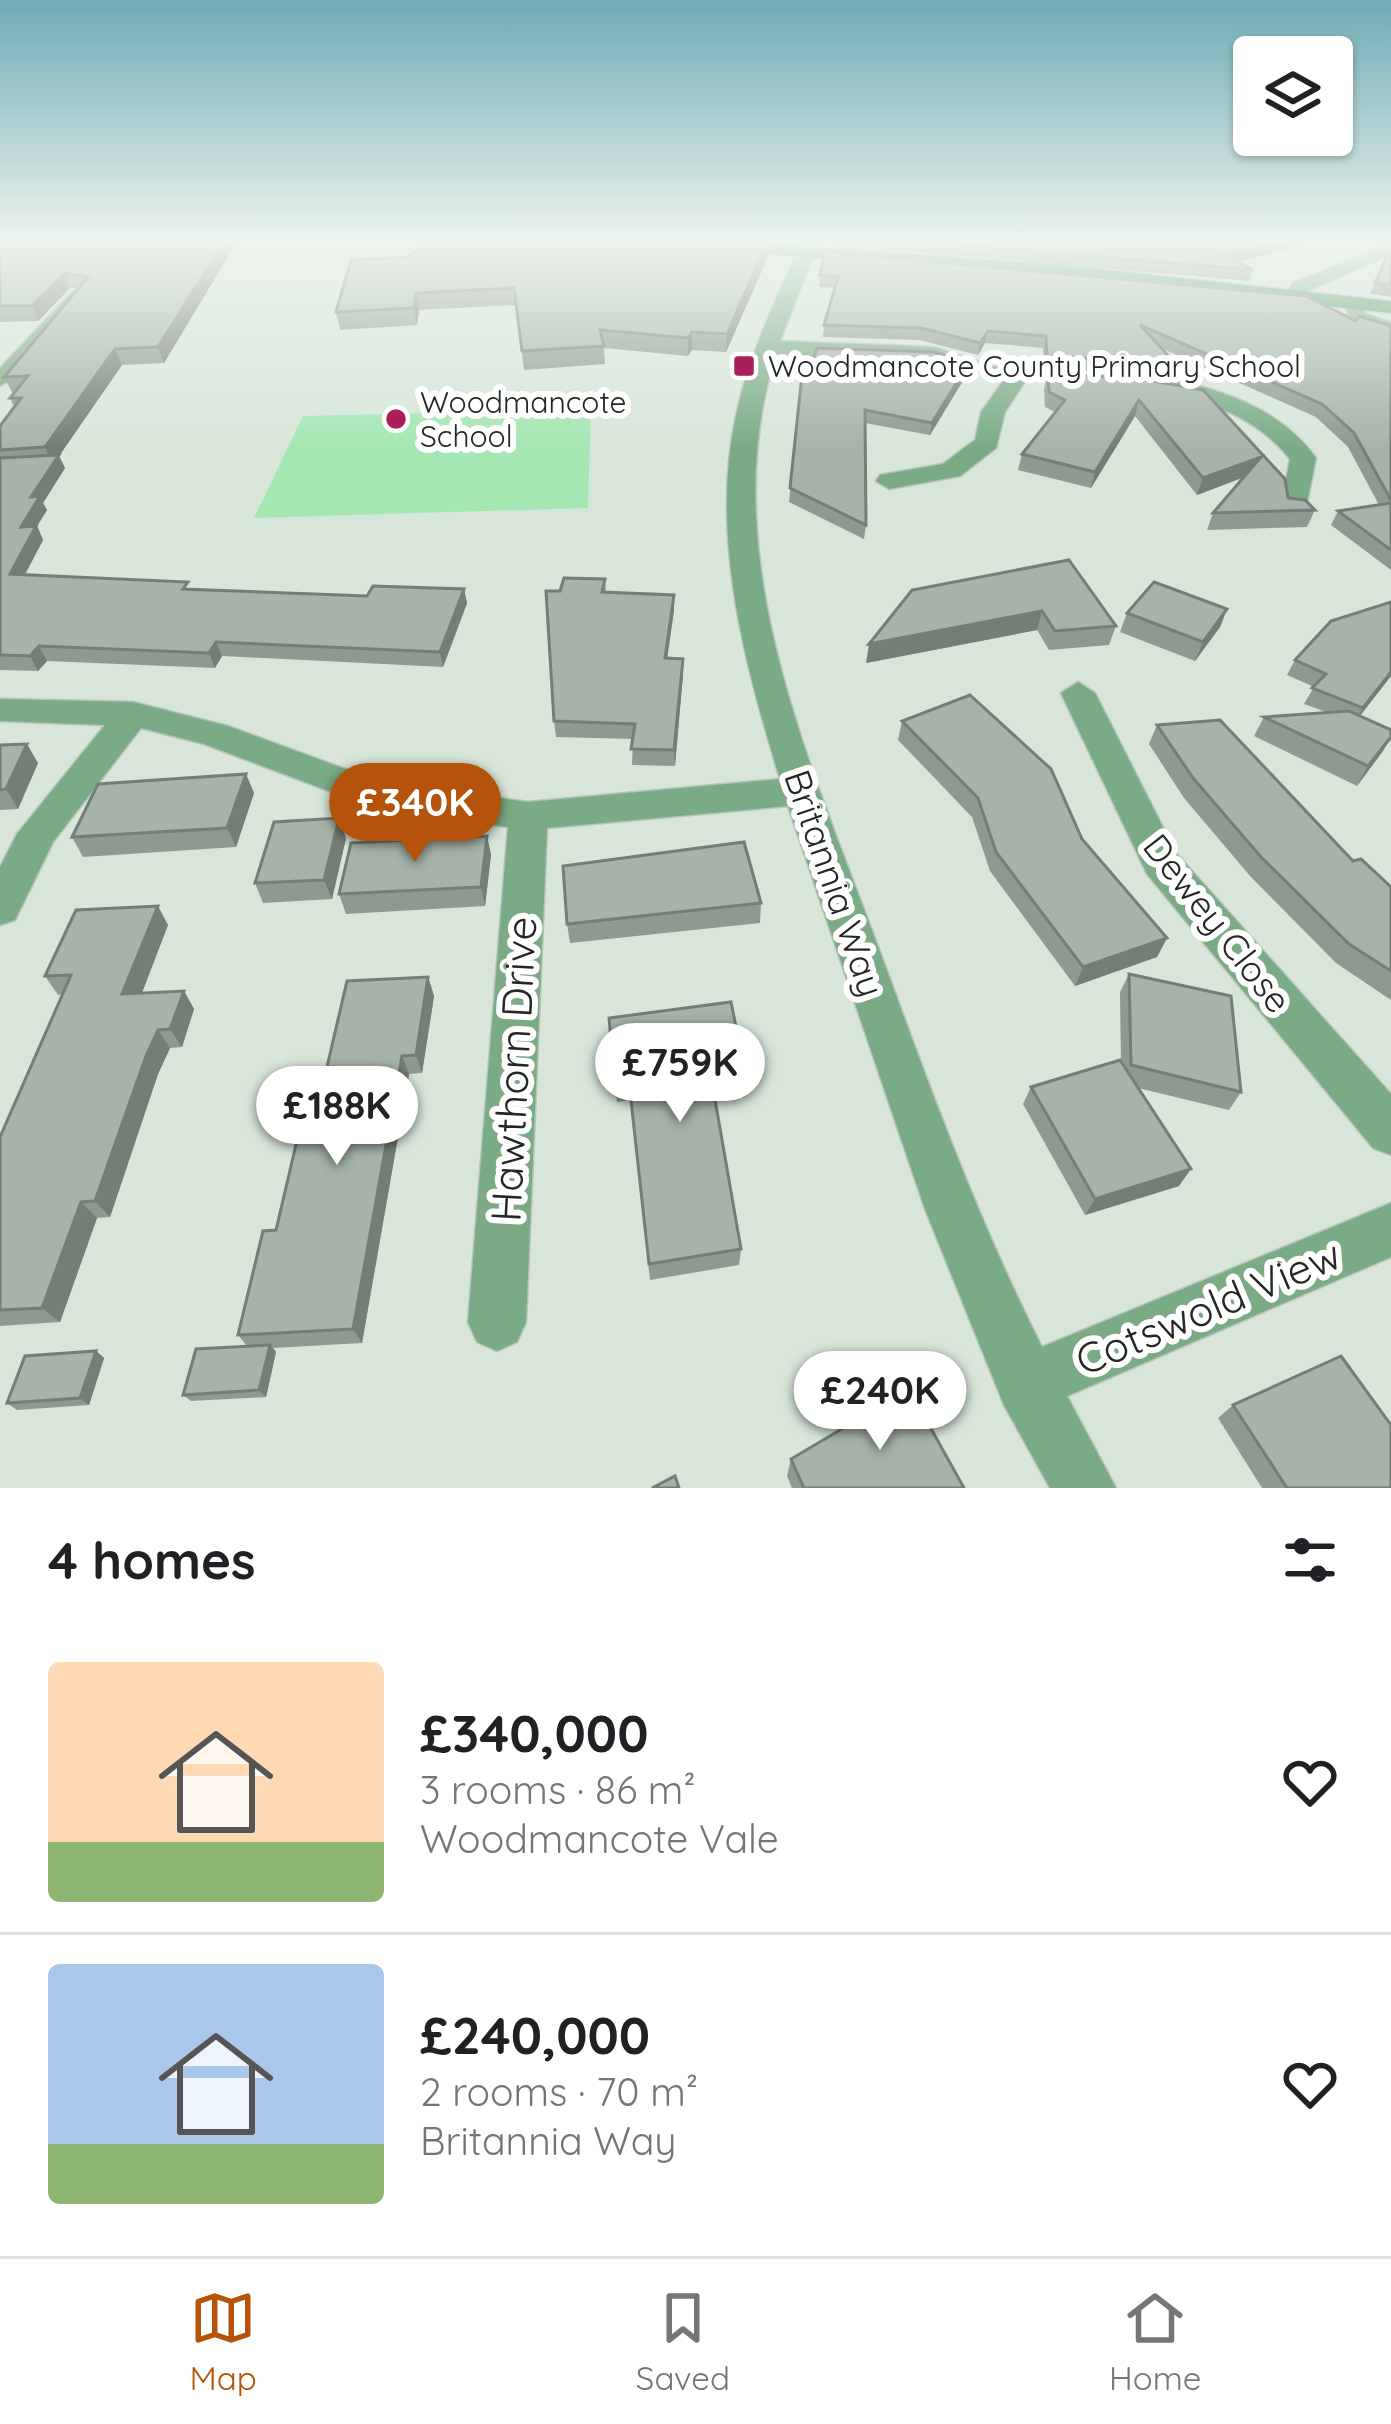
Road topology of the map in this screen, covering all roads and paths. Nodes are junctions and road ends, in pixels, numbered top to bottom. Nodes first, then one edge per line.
1 (66, 309) edge
2 (782, 309) edge
3 (1354, 309) edge
4 (1391, 329) edge
5 (766, 347) junction
6 (0, 379) edge
7 (1137, 380) edge
8 (890, 481) dead end
9 (1295, 506) edge
10 (1078, 693) dead end
11 (0, 710) edge
12 (134, 714) junction
13 (802, 791) junction
14 (528, 816) junction
15 (0, 908) edge
16 (1391, 1131) edge
17 (1385, 1242) edge
18 (497, 1322) dead end
19 (1025, 1384) junction
20 (1084, 1488) edge

1 - 6 street
2 - 5 street, Britannia Way
3 - 4 street
5 - 8 street
5 - 13 street, Britannia Way
7 - 9 street
10 - 16 street, Dewey Close
11 - 12 street
12 - 14 street
12 - 15 street
13 - 14 street
13 - 19 street, Britannia Way
14 - 18 street, Hawthorn Drive
17 - 19 street, Cotswold View
19 - 20 street, Britannia Way

